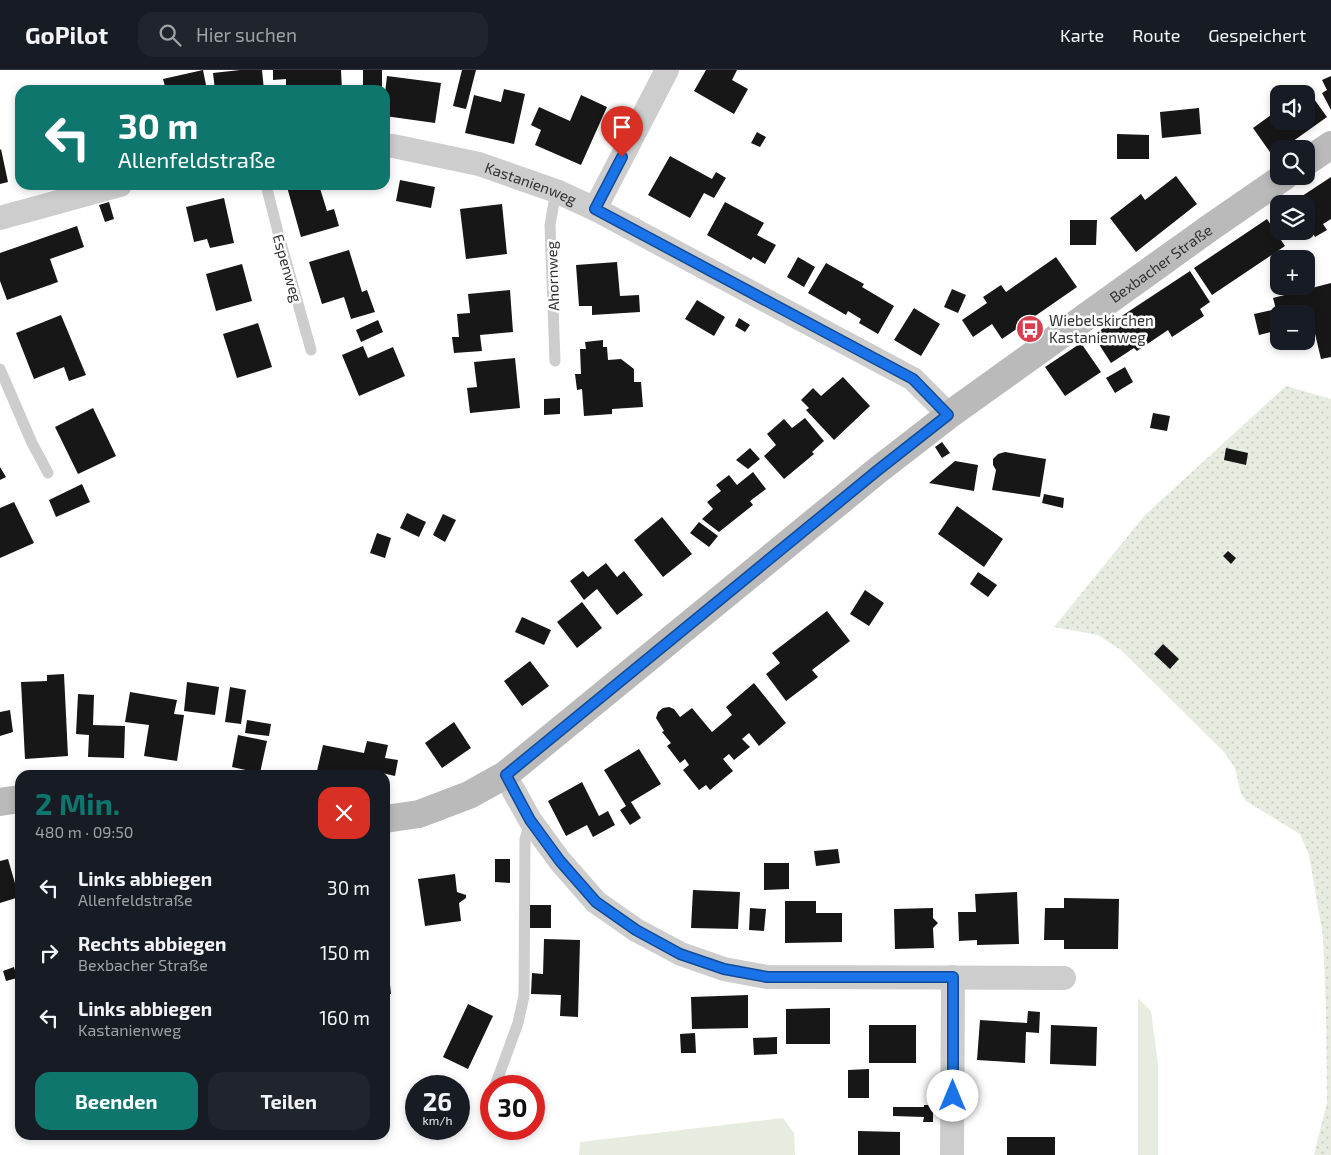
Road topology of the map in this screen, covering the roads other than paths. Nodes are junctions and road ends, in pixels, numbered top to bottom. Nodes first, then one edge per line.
1 (667, 70) edge
2 (1331, 145) edge
3 (390, 146) edge
4 (1315, 156) edge
5 (1273, 185) edge
6 (102, 190) edge
7 (267, 190) edge
8 (556, 191) junction
9 (595, 209) junction
10 (0, 218) edge
11 (311, 350) dead end
12 (555, 361) dead end
13 (0, 369) edge
14 (948, 415) junction
15 (48, 473) dead end
16 (506, 775) junction
17 (15, 800) edge
18 (0, 802) edge
19 (390, 818) edge
20 (530, 820) junction
21 (953, 977) junction
22 (1064, 978) dead end
23 (499, 1075) edge
24 (952, 1155) edge

1 - 9 street
2 - 4 street
3 - 8 street, Kastanienweg
5 - 14 street, Bexbacher Straße
6 - 10 street
7 - 11 lane, Espenweg
8 - 9 street, Kastanienweg
8 - 12 lane, Ahornweg
9 - 14 street, Kastanienweg
13 - 15 lane
14 - 16 street, Bexbacher Straße
16 - 19 street, Bexbacher Straße
16 - 20 street
17 - 18 street
20 - 21 street
20 - 23 lane
21 - 22 street
21 - 24 street

